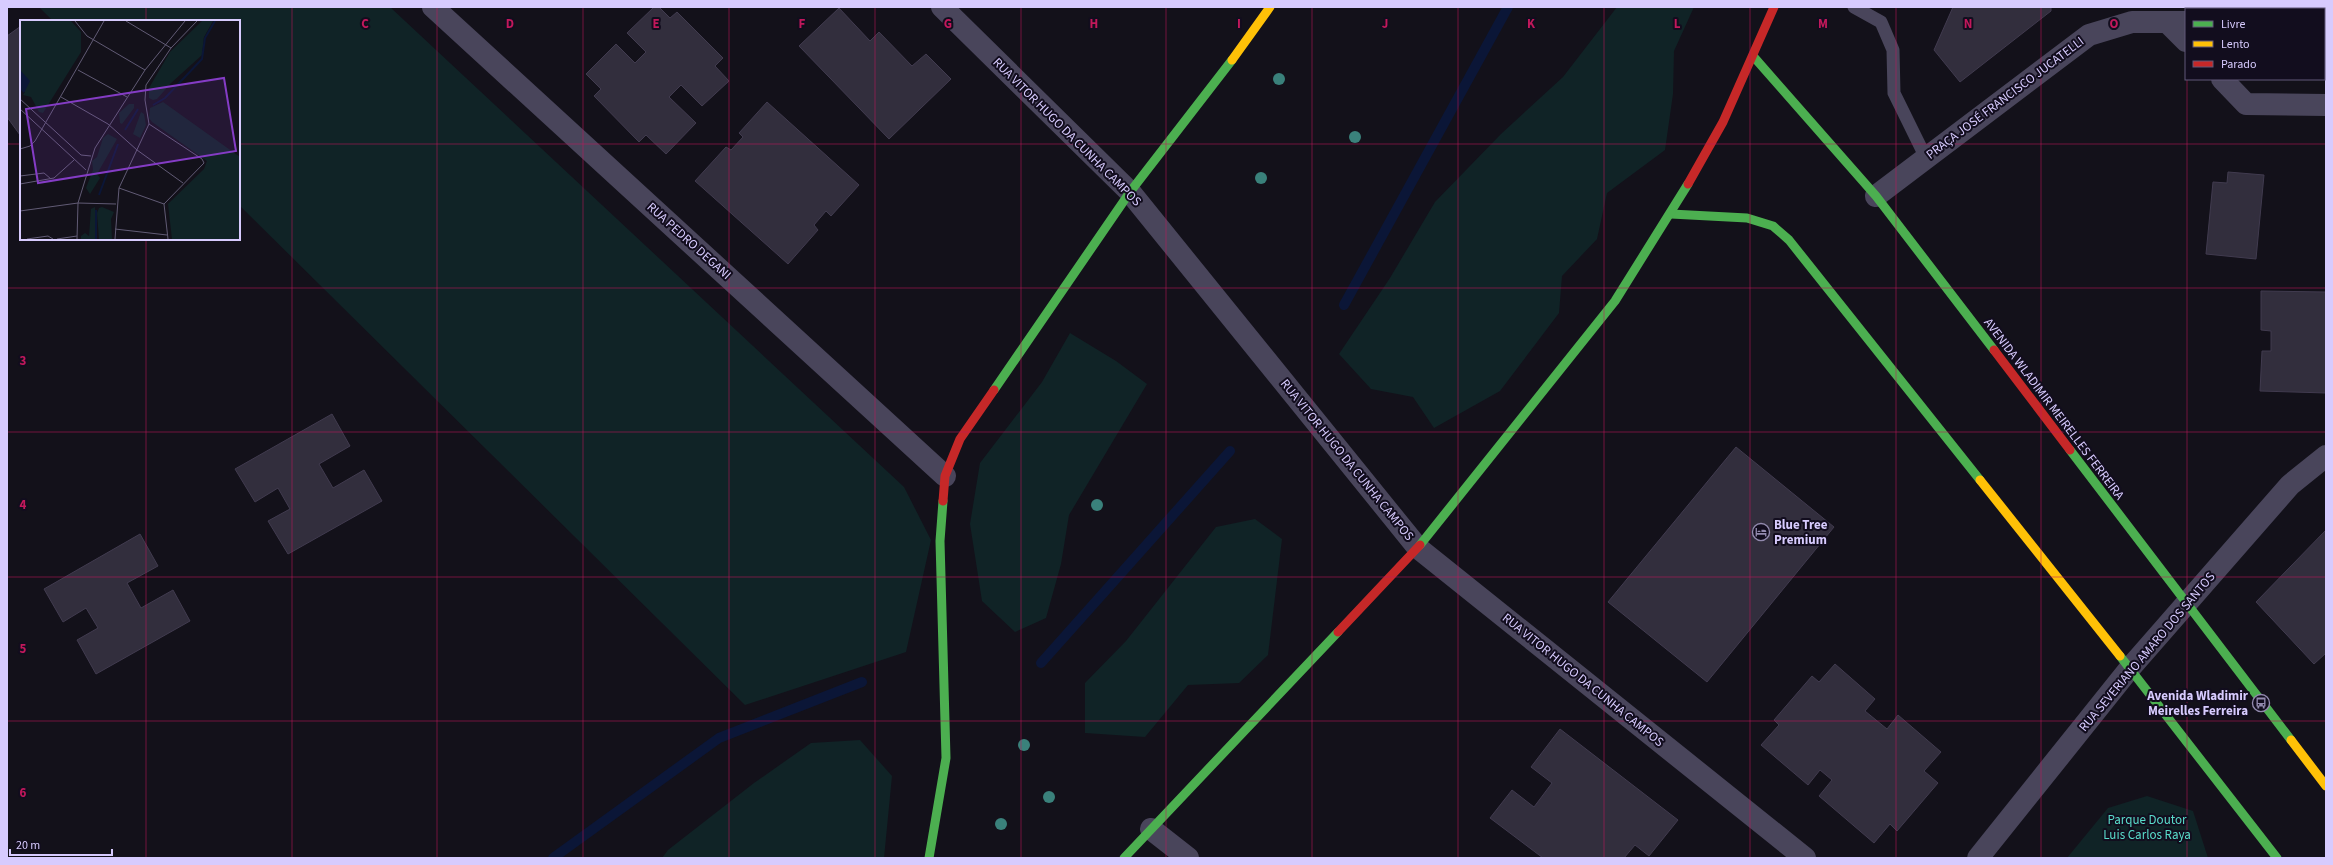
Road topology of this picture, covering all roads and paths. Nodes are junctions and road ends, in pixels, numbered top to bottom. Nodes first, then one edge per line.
1 (433, 7) edge
2 (942, 7) edge
3 (1270, 7) edge
4 (1774, 7) edge
5 (1854, 7) edge
6 (2177, 22) edge
7 (2185, 39) edge
8 (1753, 56) junction
9 (2223, 80) edge
10 (2326, 105) edge
11 (1926, 158) junction
12 (1130, 192) junction
13 (1876, 196) junction
14 (1671, 214) junction
15 (2326, 456) edge
16 (945, 476) junction
17 (1418, 548) junction
18 (2187, 605) junction
19 (2130, 668) junction
20 (2326, 786) edge
21 (1151, 829) junction
22 (929, 858) edge
23 (1124, 858) edge
24 (1188, 858) edge
25 (1805, 858) edge
26 (1978, 858) edge
27 (2277, 858) edge

1 - 16 street, RUA PEDRO DEGANI
2 - 12 street, RUA VITOR HUGO DA CUNHA CAMPOS
3 - 12 main road
4 - 8 main road
5 - 11 lane
6 - 7 street, PRAÇA JOSÉ FRANCISCO JUCATELLI
6 - 11 street, PRAÇA JOSÉ FRANCISCO JUCATELLI
8 - 13 main road, AVENIDA WLADIMIR MEIRELLES FERREIRA
8 - 14 main road
9 - 10 street
11 - 13 street, PRAÇA JOSÉ FRANCISCO JUCATELLI
12 - 16 main road
12 - 17 street, RUA VITOR HUGO DA CUNHA CAMPOS
13 - 18 main road, AVENIDA WLADIMIR MEIRELLES FERREIRA
14 - 17 main road
14 - 19 main road
15 - 18 street, RUA SEVERIANO AMARO DOS SANTOS
16 - 22 main road
17 - 21 main road
17 - 25 street, RUA VITOR HUGO DA CUNHA CAMPOS
18 - 19 street, RUA SEVERIANO AMARO DOS SANTOS
18 - 20 main road, AVENIDA WLADIMIR MEIRELLES FERREIRA
19 - 26 street, RUA SEVERIANO AMARO DOS SANTOS
19 - 27 main road
21 - 23 main road
21 - 24 street

